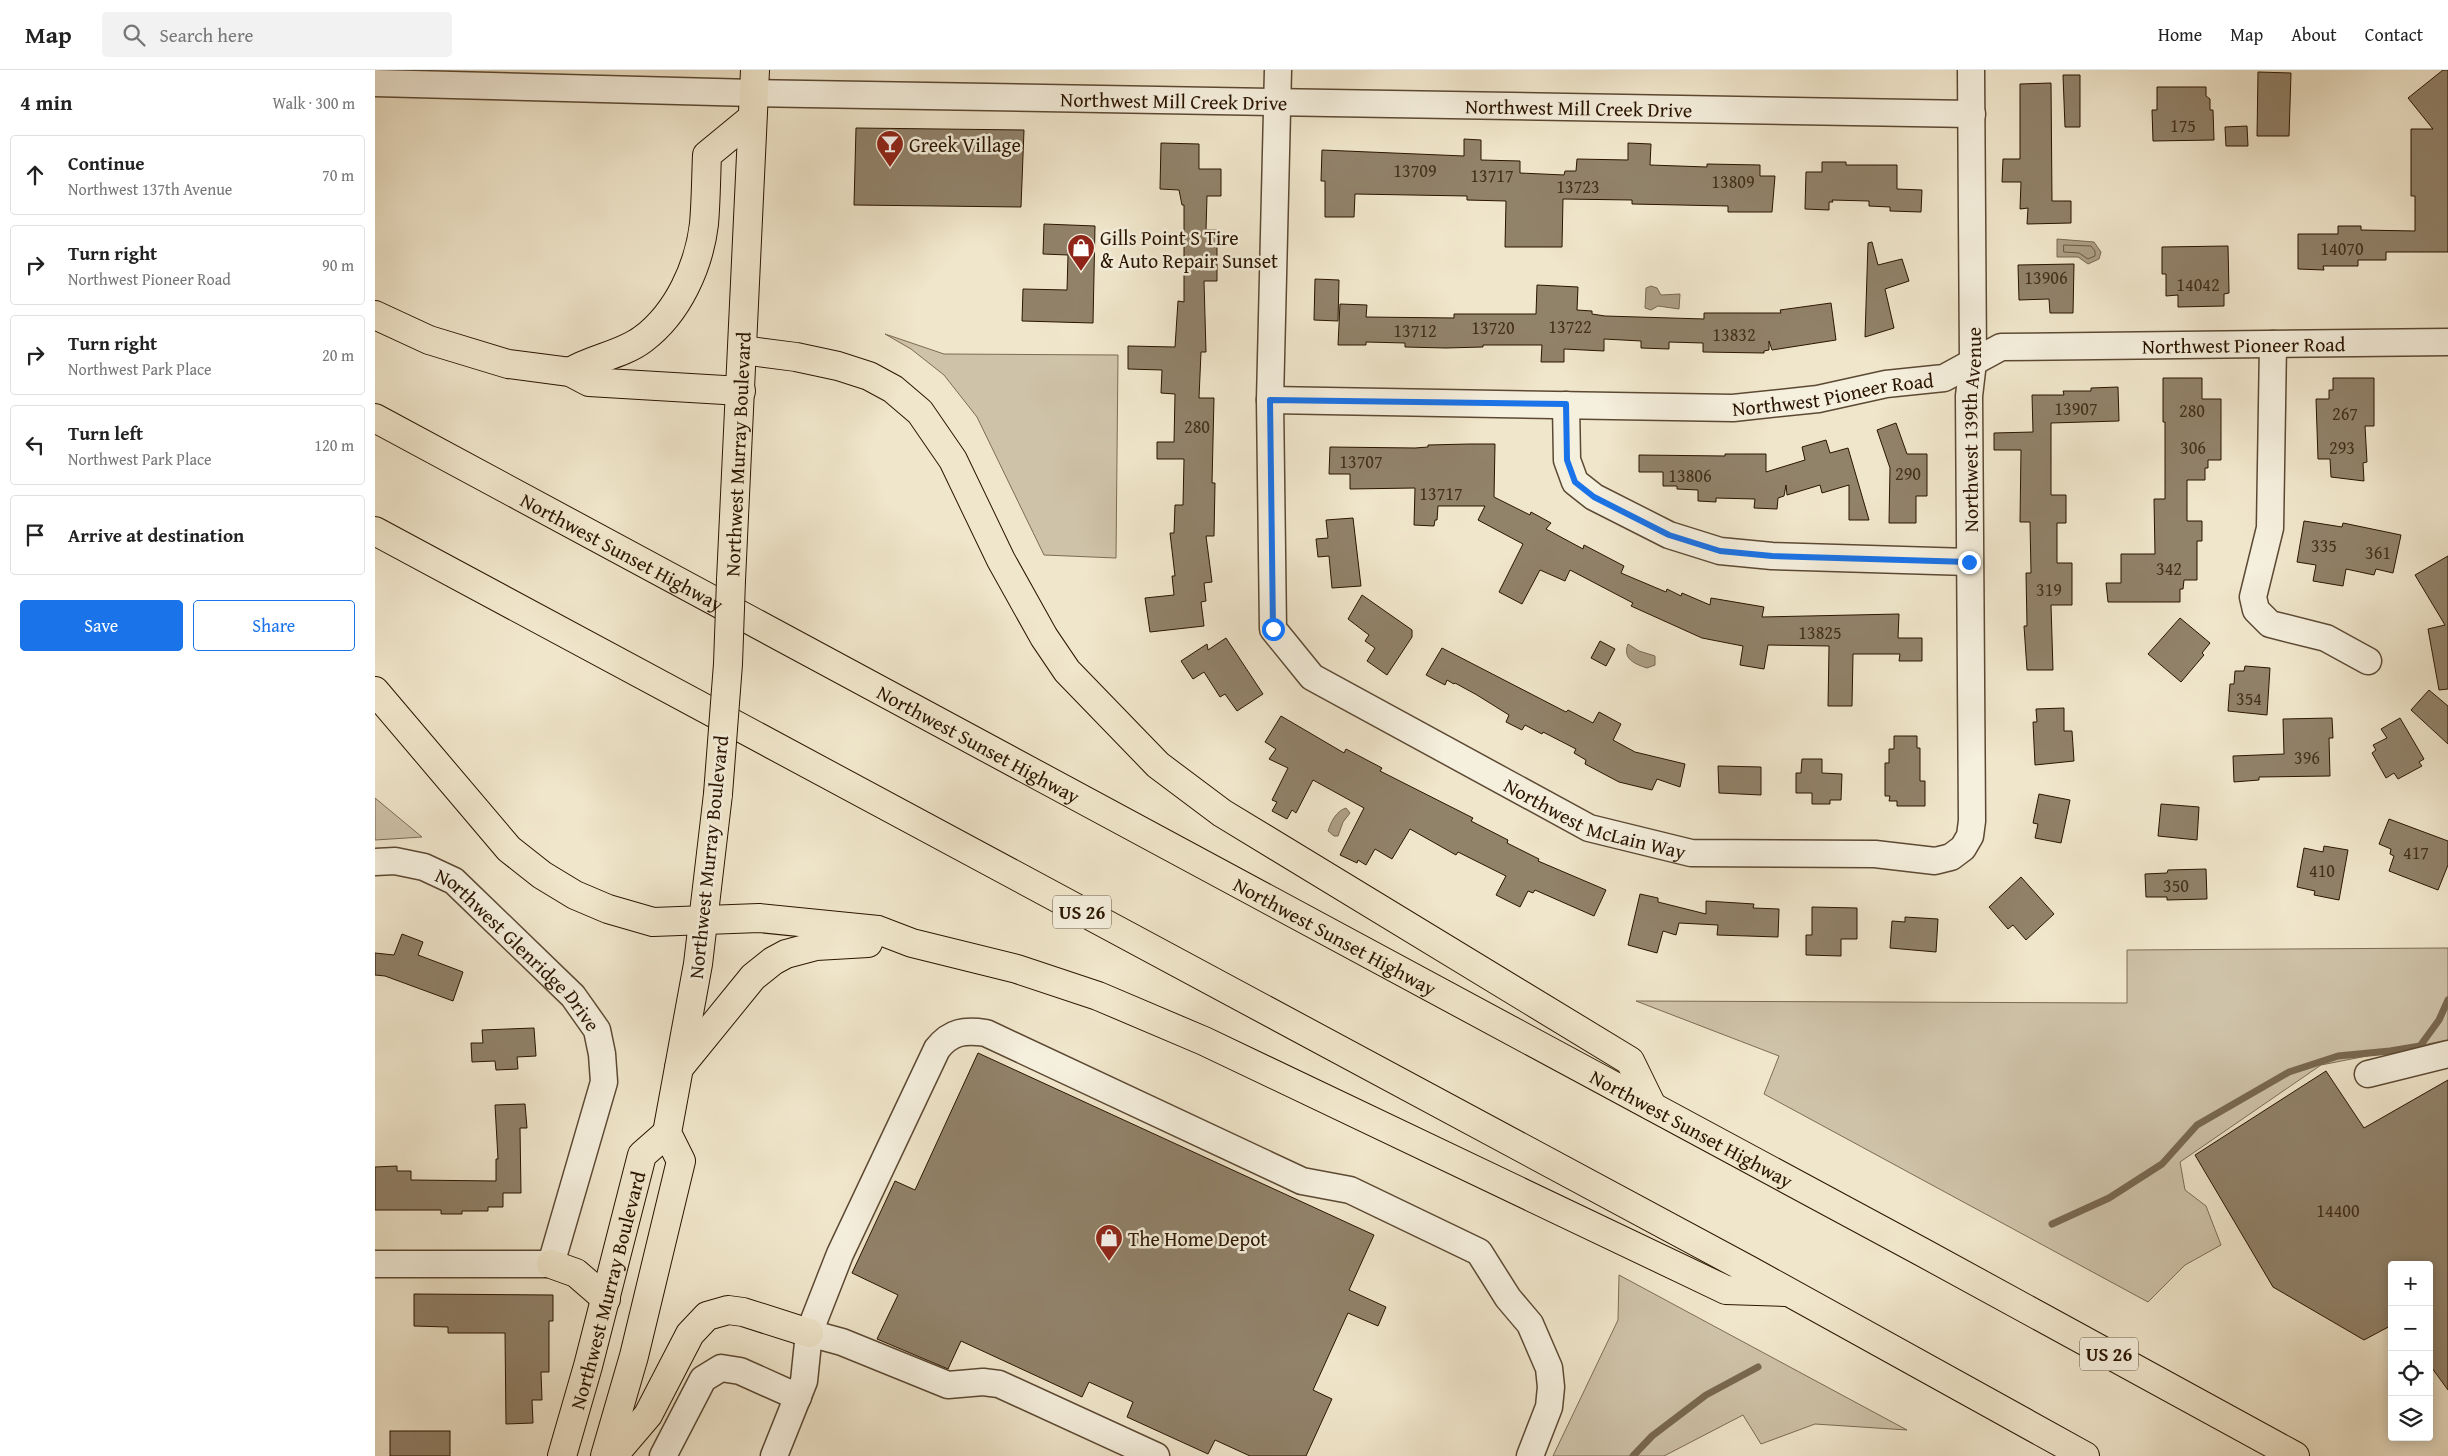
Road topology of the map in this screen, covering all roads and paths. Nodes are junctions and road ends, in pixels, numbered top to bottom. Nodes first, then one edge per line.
1 (1278, 70) edge
2 (1971, 70) edge
3 (659, 79) edge
4 (375, 83) edge
5 (753, 94) edge
6 (1277, 101) junction
7 (1972, 114) junction
8 (375, 315) edge
9 (2448, 342) edge
10 (2273, 344) junction
11 (743, 350) junction
12 (1973, 362) junction
13 (570, 372) junction
14 (741, 391) junction
15 (1270, 400) junction
16 (1566, 404) junction
17 (375, 418) edge
18 (375, 531) edge
19 (1969, 562) junction
20 (2368, 661) dead end
21 (375, 692) edge
22 (1963, 848) joint
23 (375, 862) edge
24 (704, 920) junction
25 (912, 943) junction
26 (2448, 1054) edge
27 (679, 1068) junction
28 (2368, 1074) dead end
29 (1652, 1106) junction
30 (667, 1133) junction
31 (375, 1264) edge
32 (551, 1264) junction
33 (1789, 1292) junction
34 (606, 1299) junction
35 (809, 1333) junction
36 (798, 1397) junction
37 (562, 1456) edge
38 (605, 1456) edge
39 (613, 1456) edge
40 (663, 1456) edge
41 (774, 1456) edge
42 (1156, 1456) edge
43 (1530, 1456) edge
44 (2085, 1456) edge
45 (2295, 1456) edge

1 - 6 street
2 - 7 street, Northwest 139th Avenue
3 - 4 street, Northwest Mill Creek Drive
3 - 5 street, Northwest Mill Creek Drive
5 - 6 street, Northwest Mill Creek Drive
5 - 11 main road, Northwest Murray Boulevard
5 - 13 main road
6 - 7 street, Northwest Mill Creek Drive
6 - 15 street
7 - 12 street, Northwest 139th Avenue
8 - 13 main road
9 - 10 street, Northwest Pioneer Road
10 - 12 street, Northwest Pioneer Road
10 - 20 street
11 - 14 main road, Northwest Murray Boulevard
11 - 29 main road
12 - 16 street, Northwest Pioneer Road
12 - 19 street, Northwest 139th Avenue
13 - 14 main road
14 - 24 main road, Northwest Murray Boulevard, bridge
15 - 16 street, Northwest Pioneer Road
15 - 22 street, Northwest McLain Way
16 - 19 street
17 - 29 main road, Northwest Sunset Highway / US 26
18 - 33 main road, US 26
19 - 22 street, Northwest 139th Avenue
21 - 24 main road
23 - 32 street, Northwest Glenridge Drive
24 - 25 main road
24 - 27 main road, Northwest Murray Boulevard
25 - 27 main road
25 - 33 main road
26 - 28 street
27 - 30 main road, Northwest Murray Boulevard
29 - 45 main road, Northwest Sunset Highway / US 26
30 - 34 main road, Northwest Murray Boulevard
30 - 38 main road, Northwest Murray Boulevard
31 - 32 street
32 - 34 main road
33 - 44 main road, US 26
34 - 37 main road, Northwest Murray Boulevard
35 - 36 street
35 - 39 main road
35 - 42 street
35 - 43 street
36 - 40 street
36 - 41 street

